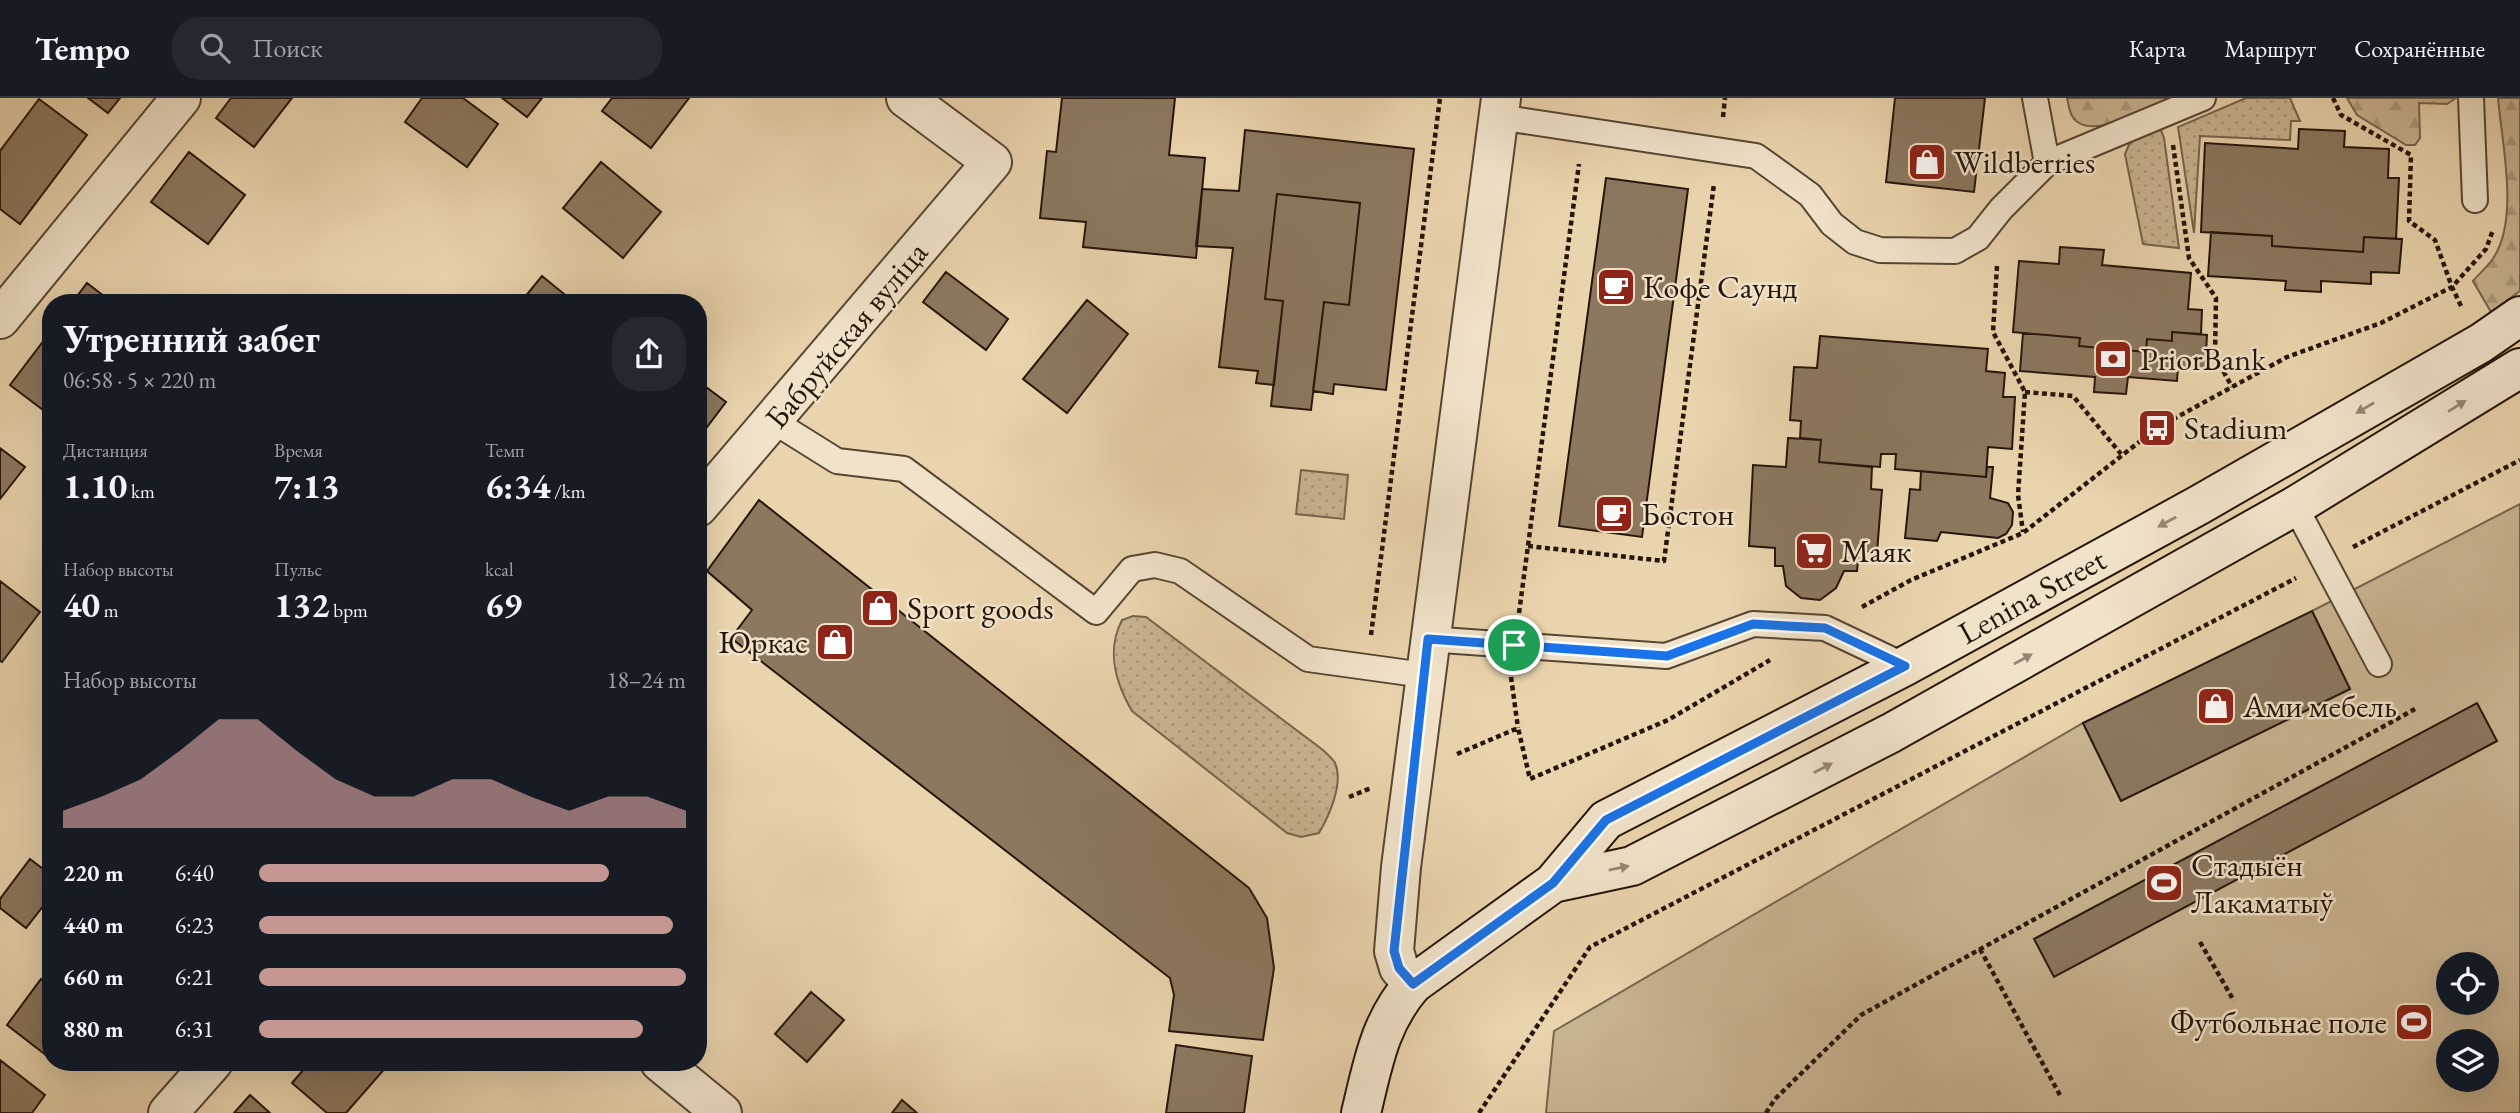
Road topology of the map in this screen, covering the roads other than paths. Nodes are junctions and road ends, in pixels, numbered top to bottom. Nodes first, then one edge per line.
1 (181, 98) edge
2 (906, 98) edge
3 (2035, 98) edge
4 (2203, 98) edge
5 (2471, 98) edge
6 (1500, 108) edge
7 (2047, 163) junction
8 (2475, 200) dead end
9 (2520, 316) edge
10 (0, 319) edge
11 (2520, 368) edge
12 (773, 421) junction
13 (707, 497) edge
14 (2295, 506) junction
15 (1426, 657) junction
16 (2379, 664) dead end
17 (1905, 666) junction
18 (1553, 883) junction
19 (1413, 984) junction
20 (205, 1071) edge
21 (671, 1071) edge
22 (168, 1113) edge
23 (722, 1113) edge
24 (1361, 1113) edge

1 - 10 main road
2 - 12 main road, Бабруйская вуліца
3 - 7 lane
4 - 7 lane
5 - 8 lane
6 - 7 lane
6 - 15 main road
9 -> 17 main road, Lenina Street
14 -> 11 main road, Lenina Street
12 - 13 main road, Бабруйская вуліца
12 - 15 lane
14 - 16 lane
18 -> 14 main road, Lenina Street
15 - 17 lane
15 - 19 main road
17 - 18 main road, Lenina Street
18 - 19 main road, Lenina Street
19 - 24 main road, Lenina Street
20 - 22 main road
21 - 23 main road

